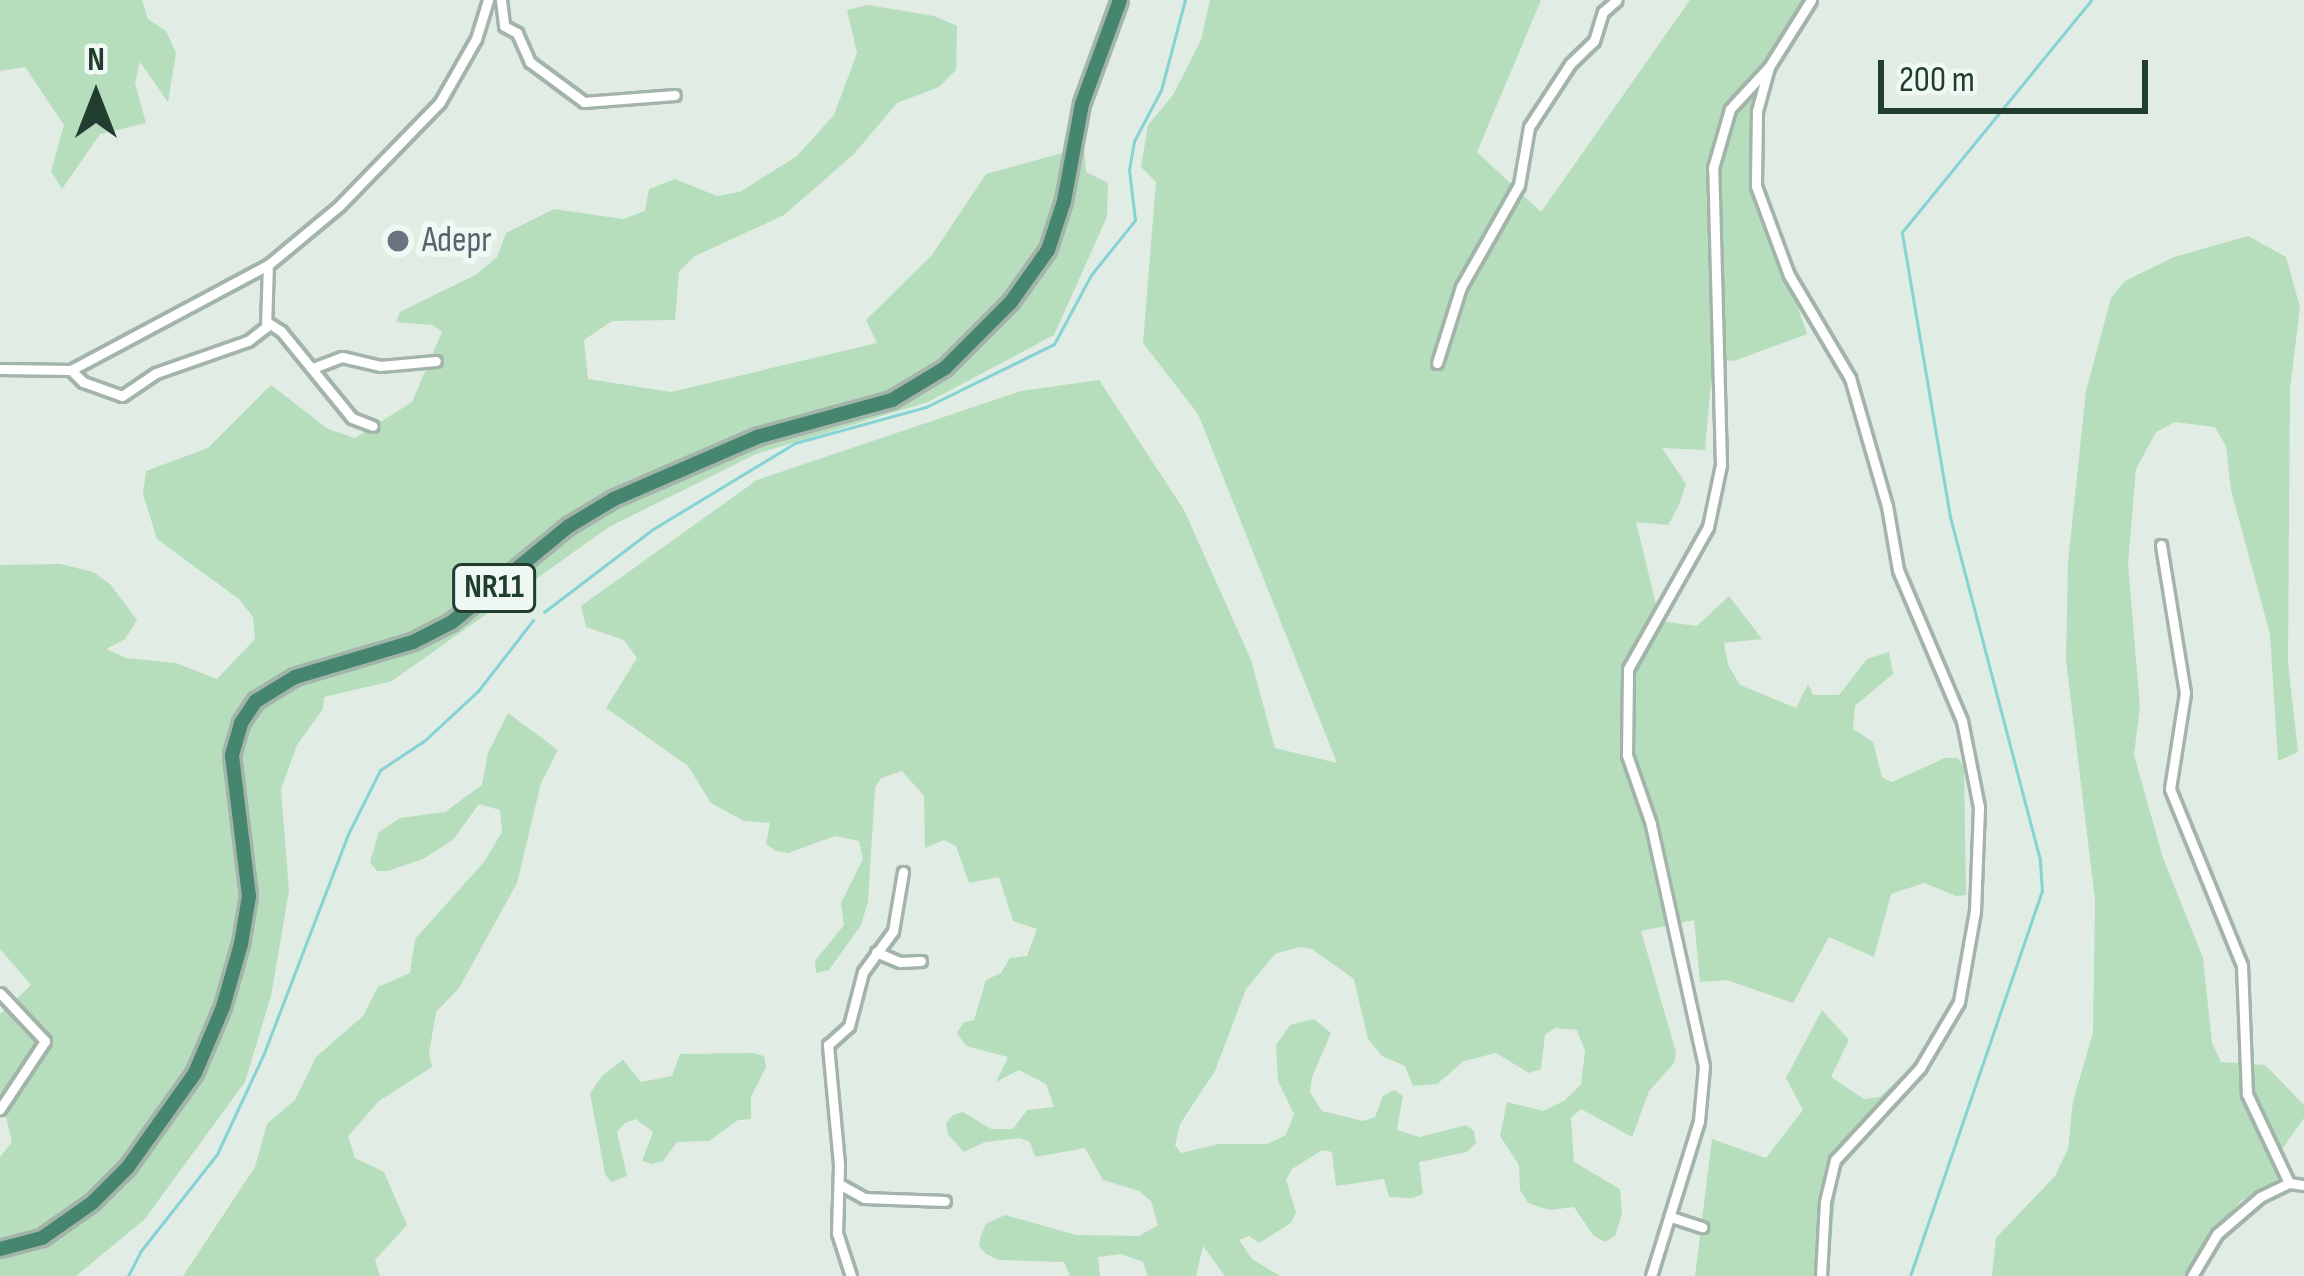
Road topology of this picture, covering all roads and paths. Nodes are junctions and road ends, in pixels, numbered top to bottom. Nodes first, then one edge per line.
1 (488, 0) edge
2 (501, 0) edge
3 (1120, 0) edge
4 (1617, 0) edge
5 (1811, 0) edge
6 (1768, 67) junction
7 (675, 95) dead end
8 (268, 265) junction
9 (267, 322) junction
10 (436, 361) dead end
11 (1437, 363) dead end
12 (313, 368) junction
13 (0, 369) edge
14 (71, 370) junction
15 (373, 426) dead end
16 (2161, 545) dead end
17 (903, 872) dead end
18 (876, 952) junction
19 (921, 961) dead end
20 (0, 993) edge
21 (0, 1109) edge
22 (1699, 1121) junction
23 (1711, 1133) dead end
24 (2289, 1183) junction
25 (838, 1184) junction
26 (2304, 1185) edge
27 (945, 1201) dead end
28 (1671, 1217) junction
29 (1702, 1227) dead end
30 (0, 1249) edge
31 (850, 1273) edge
32 (837, 1276) edge
33 (1651, 1276) edge
34 (1821, 1276) edge
35 (2192, 1276) edge

1 - 8 street
2 - 7 street
3 - 30 highway, NR11
4 - 11 street
5 - 6 street
6 - 22 street
6 - 34 street
8 - 9 street
8 - 14 street
9 - 12 street
9 - 14 street
10 - 12 street
12 - 15 street
13 - 14 street
16 - 24 street
17 - 18 street
18 - 19 street
18 - 25 street
20 - 21 street
22 - 23 street
22 - 28 street
24 - 26 street
24 - 35 street
25 - 27 street
25 - 31 street
28 - 29 street
28 - 33 street
31 - 32 street

